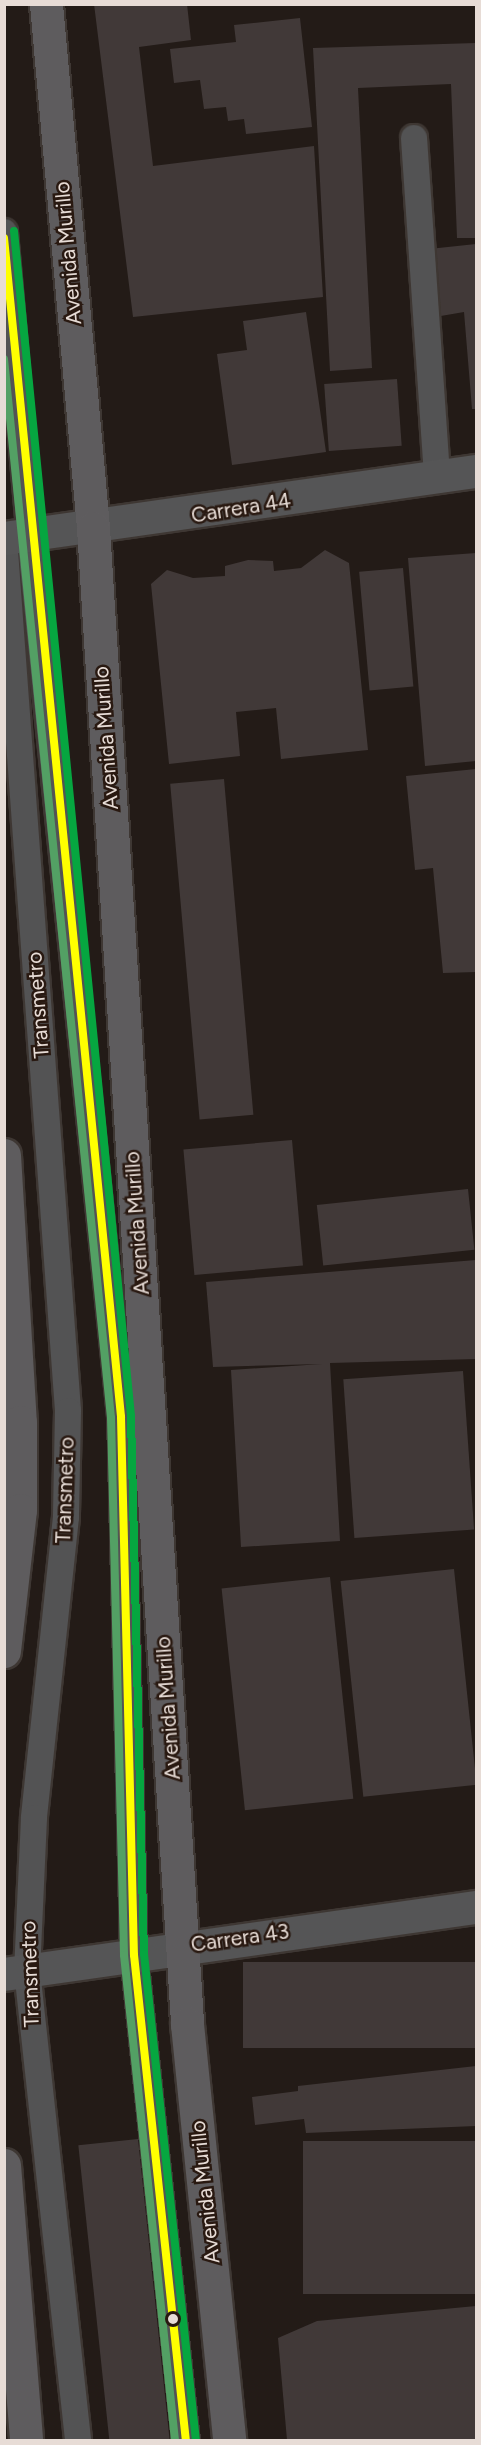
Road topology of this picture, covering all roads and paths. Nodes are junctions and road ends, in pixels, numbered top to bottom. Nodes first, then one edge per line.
1 (46, 4) edge
2 (414, 138) dead end
3 (4, 232) edge
4 (477, 471) edge
5 (437, 478) junction
6 (93, 528) junction
7 (11, 537) edge
8 (4, 1155) edge
9 (4, 1651) edge
10 (477, 1907) edge
11 (183, 1946) junction
12 (134, 1955) junction
13 (16, 1972) edge
14 (4, 2165) edge
15 (26, 2440) edge
16 (78, 2440) edge
17 (186, 2440) edge
18 (229, 2440) edge

1 - 6 main road, Avenida Murillo
2 - 5 lane
3 - 7 lane, Transmetro
4 - 5 street, Carrera 44
5 - 6 street, Carrera 44
6 - 7 street, Carrera 44
6 - 11 main road, Avenida Murillo
7 - 12 lane, Transmetro
7 - 13 lane, Transmetro
8 - 9 main road
10 - 11 street, Carrera 43
11 - 12 street, Carrera 43
11 - 18 main road, Avenida Murillo
12 - 13 street, Carrera 43
12 - 17 lane, Transmetro
13 - 16 lane, Transmetro
14 - 15 main road

